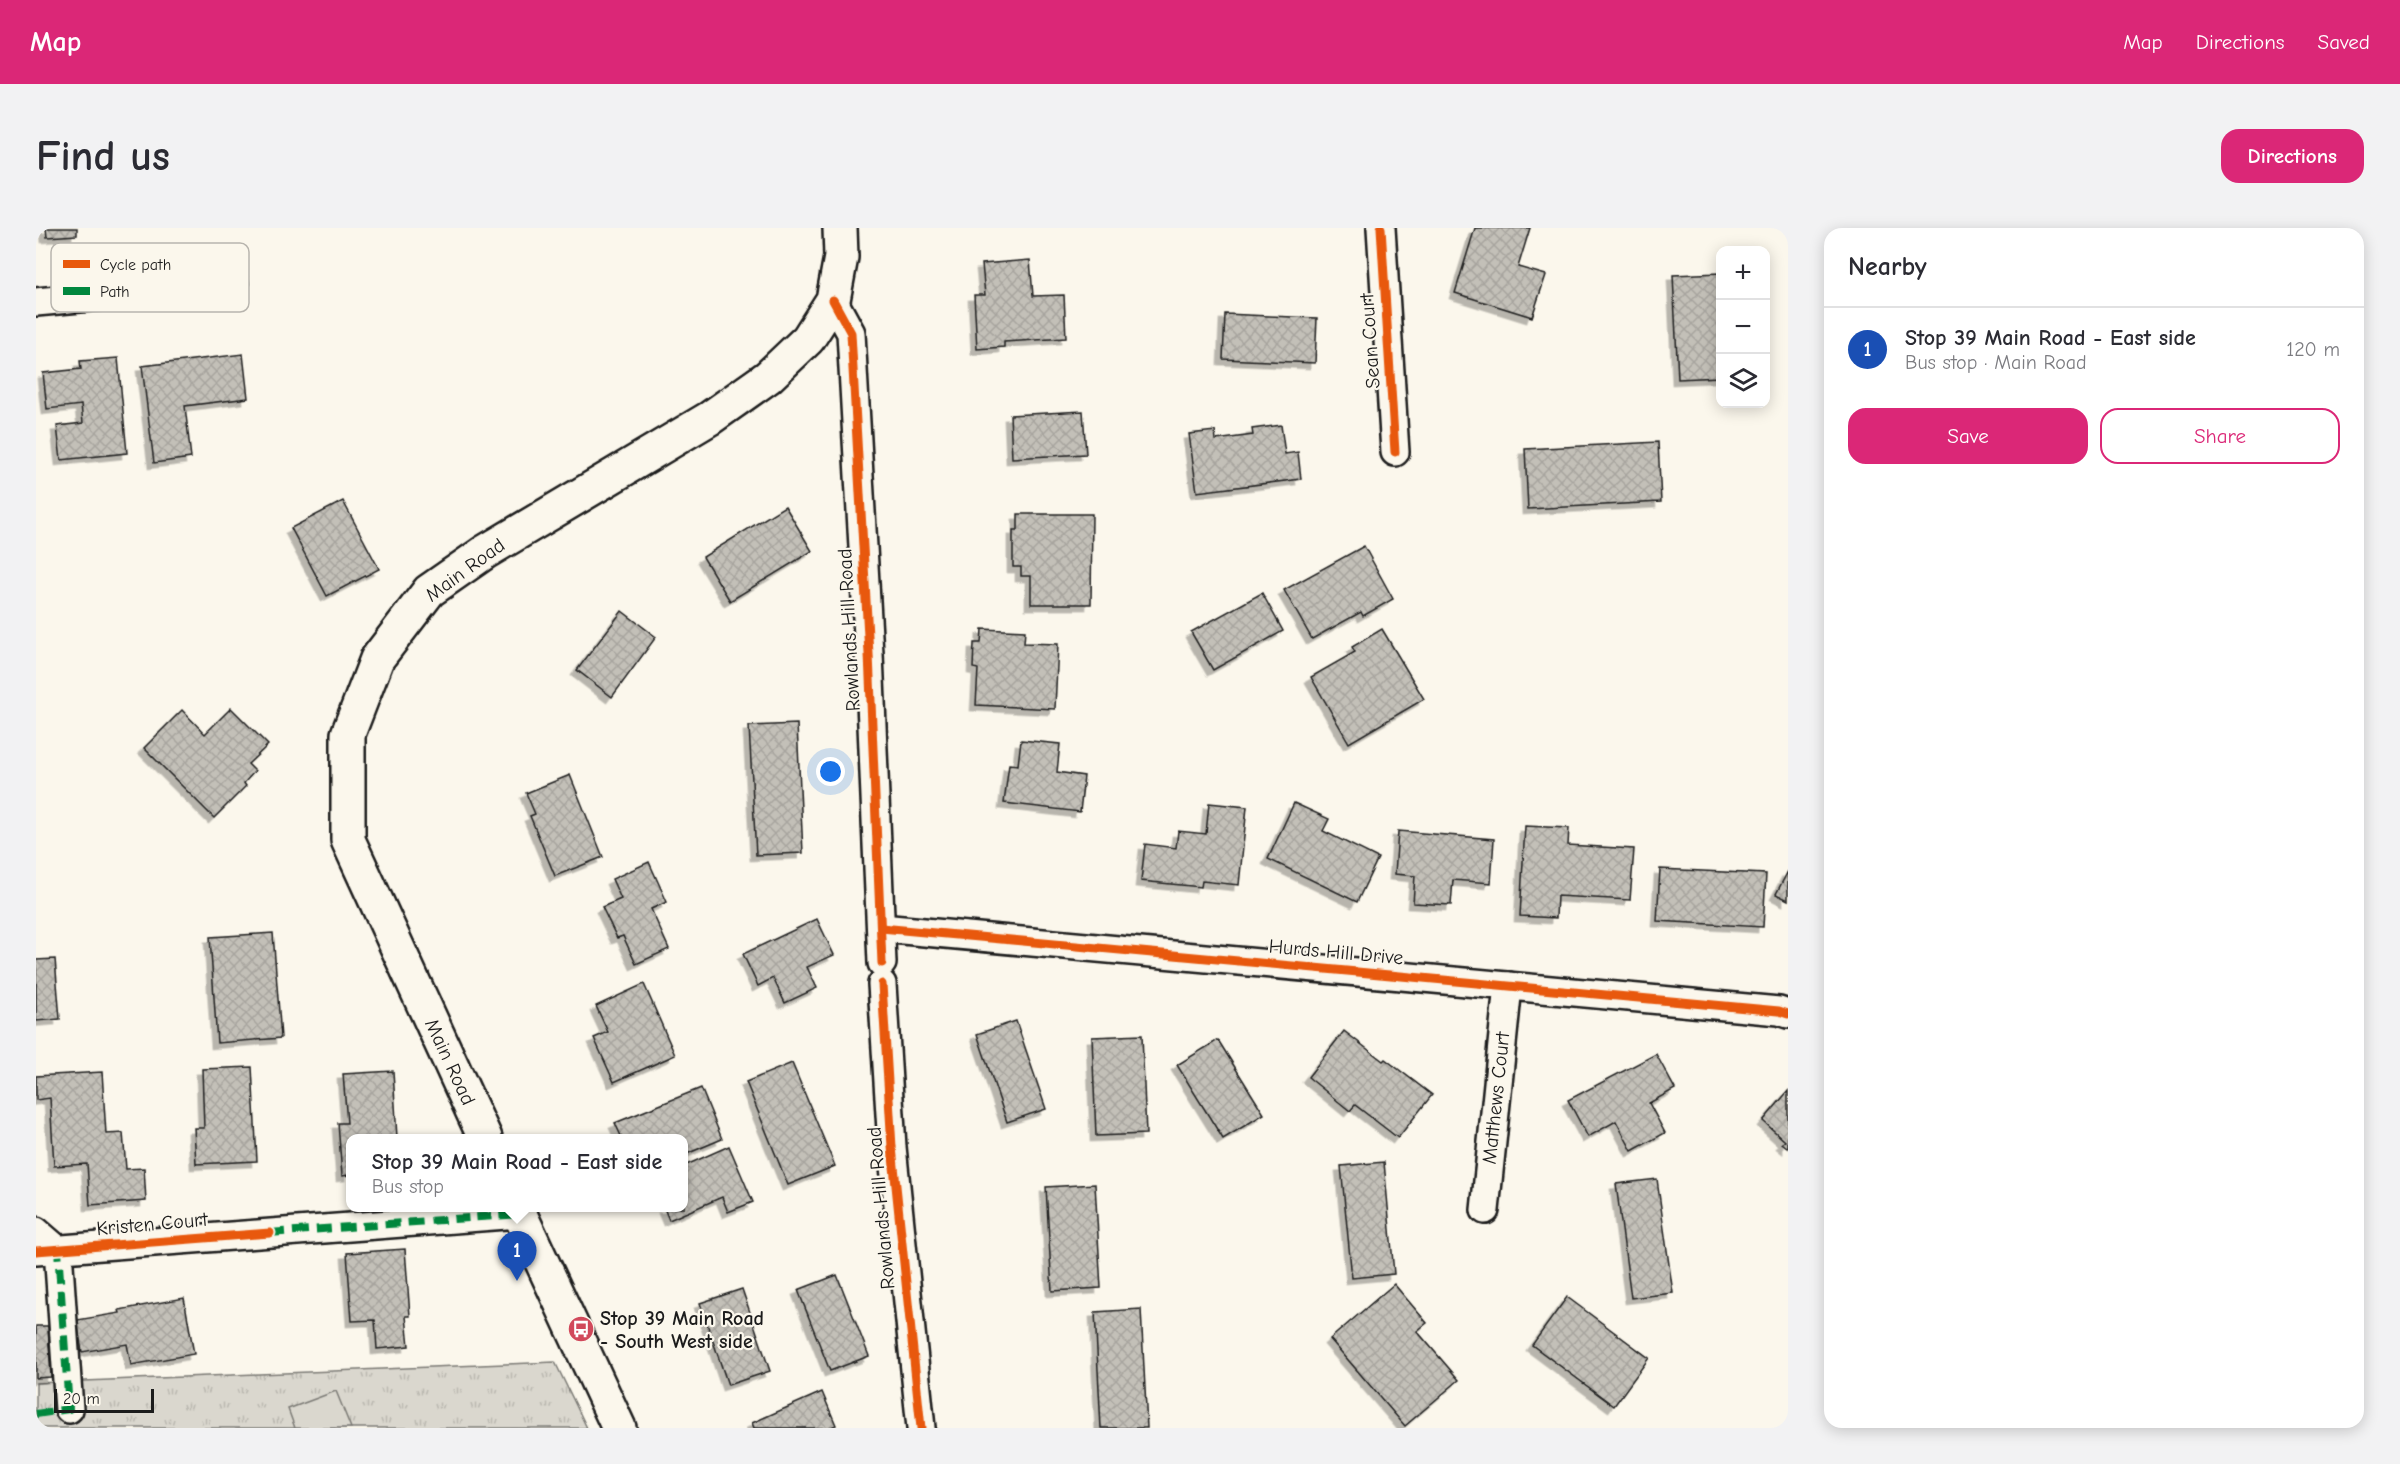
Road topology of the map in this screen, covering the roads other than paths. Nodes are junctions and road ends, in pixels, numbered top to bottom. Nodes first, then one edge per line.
1 (840, 228) edge
2 (1381, 228) edge
3 (833, 300) junction
4 (51, 301) edge
5 (36, 302) edge
6 (1395, 452) dead end
7 (881, 928) junction
8 (1508, 986) junction
9 (1788, 1014) edge
10 (483, 1134) edge
11 (1485, 1210) dead end
12 (508, 1212) edge
13 (519, 1212) edge
14 (36, 1231) edge
15 (47, 1251) edge
16 (69, 1409) dead end
17 (619, 1428) edge
18 (921, 1428) edge

1 - 3 main road, Main Road
2 - 6 street, Sean Court
3 - 7 street, Rowlands Hill Road
3 - 10 main road, Main Road
4 - 5 street
7 - 8 street, Hurds Hill Drive
7 - 18 street, Rowlands Hill Road
8 - 9 street, Hurds Hill Drive
8 - 11 street, Matthews Court
12 - 15 street, Kristen Court
13 - 17 main road
14 - 15 street
15 - 16 street

